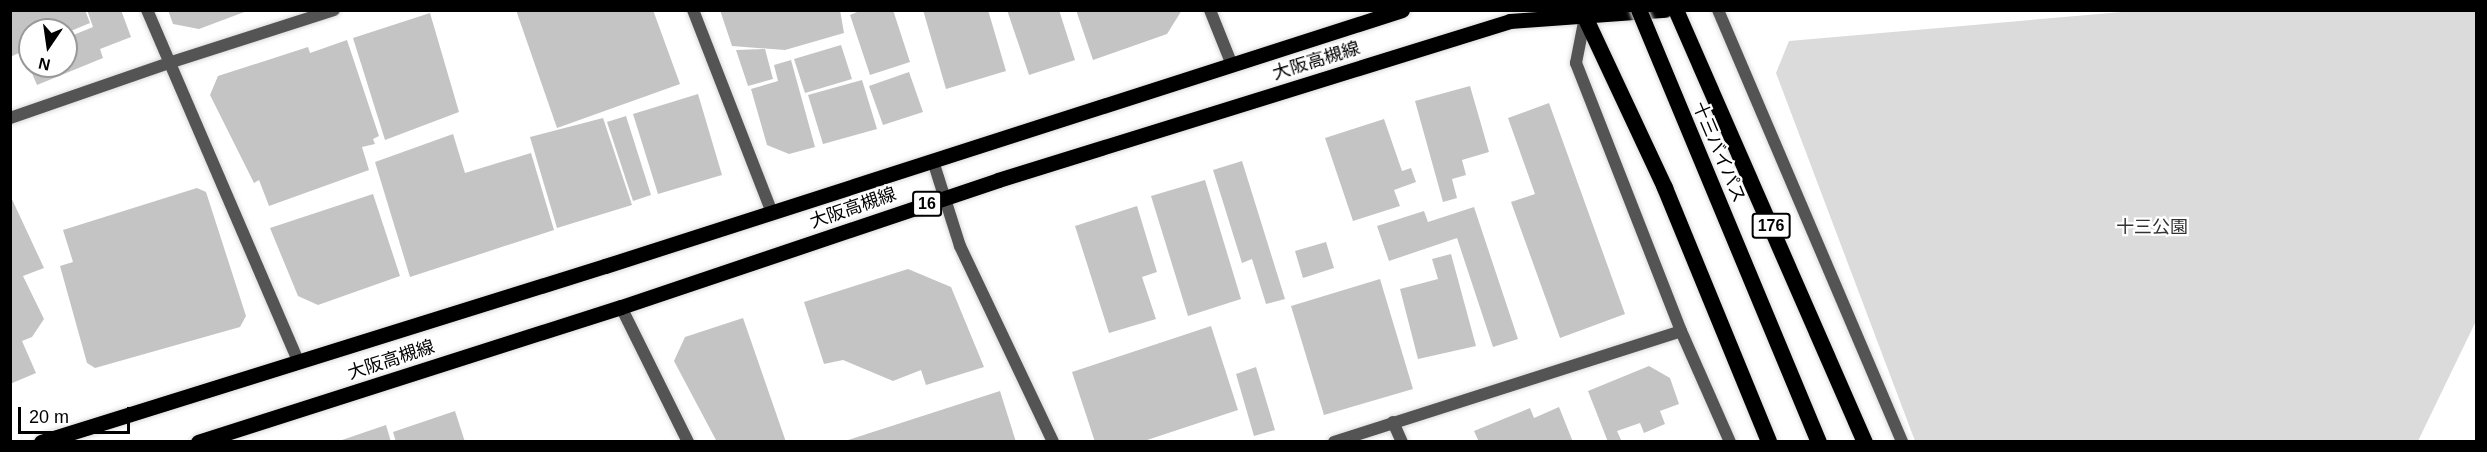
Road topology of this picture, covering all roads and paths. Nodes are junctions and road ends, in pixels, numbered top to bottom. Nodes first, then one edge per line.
1 (147, 10) edge
2 (334, 10) edge
3 (693, 10) edge
4 (1210, 10) edge
5 (1402, 10) edge
6 (1639, 10) edge
7 (1665, 10) edge
8 (1676, 10) edge
9 (1718, 10) edge
10 (1585, 17) junction
11 (169, 63) junction
12 (1232, 66) junction
13 (10, 118) edge
14 (933, 161) junction
15 (945, 198) junction
16 (772, 213) junction
17 (621, 308) junction
18 (1681, 332) junction
19 (298, 361) junction
20 (1393, 422) junction
21 (41, 441) edge
22 (198, 441) edge
23 (688, 441) edge
24 (1053, 441) edge
25 (1334, 441) edge
26 (1401, 441) edge
27 (1730, 441) edge
28 (1769, 441) edge
29 (1819, 441) edge
30 (1865, 441) edge
31 (1902, 441) edge

1 - 11 street
2 - 11 street
3 - 16 street
4 - 12 street
5 - 12 main road, 大阪高槻線 / 16
6 - 29 highway, 十三バイパス / 176, bridge
7 - 10 main road, 大阪高槻線 / 16
8 - 30 highway, 176
9 - 31 street
10 - 15 main road, 大阪高槻線 / 16
10 - 18 street
10 - 28 highway
11 - 13 street
11 - 19 street
12 - 14 main road, 大阪高槻線 / 16
14 - 15 street
14 - 16 main road, 大阪高槻線 / 16
15 - 17 main road, 大阪高槻線 / 16
15 - 24 street
16 - 19 main road, 大阪高槻線 / 16
17 - 22 main road, 大阪高槻線 / 16
17 - 23 street
18 - 20 street
18 - 27 street
19 - 21 main road, 大阪高槻線 / 16
20 - 25 street
20 - 26 street

